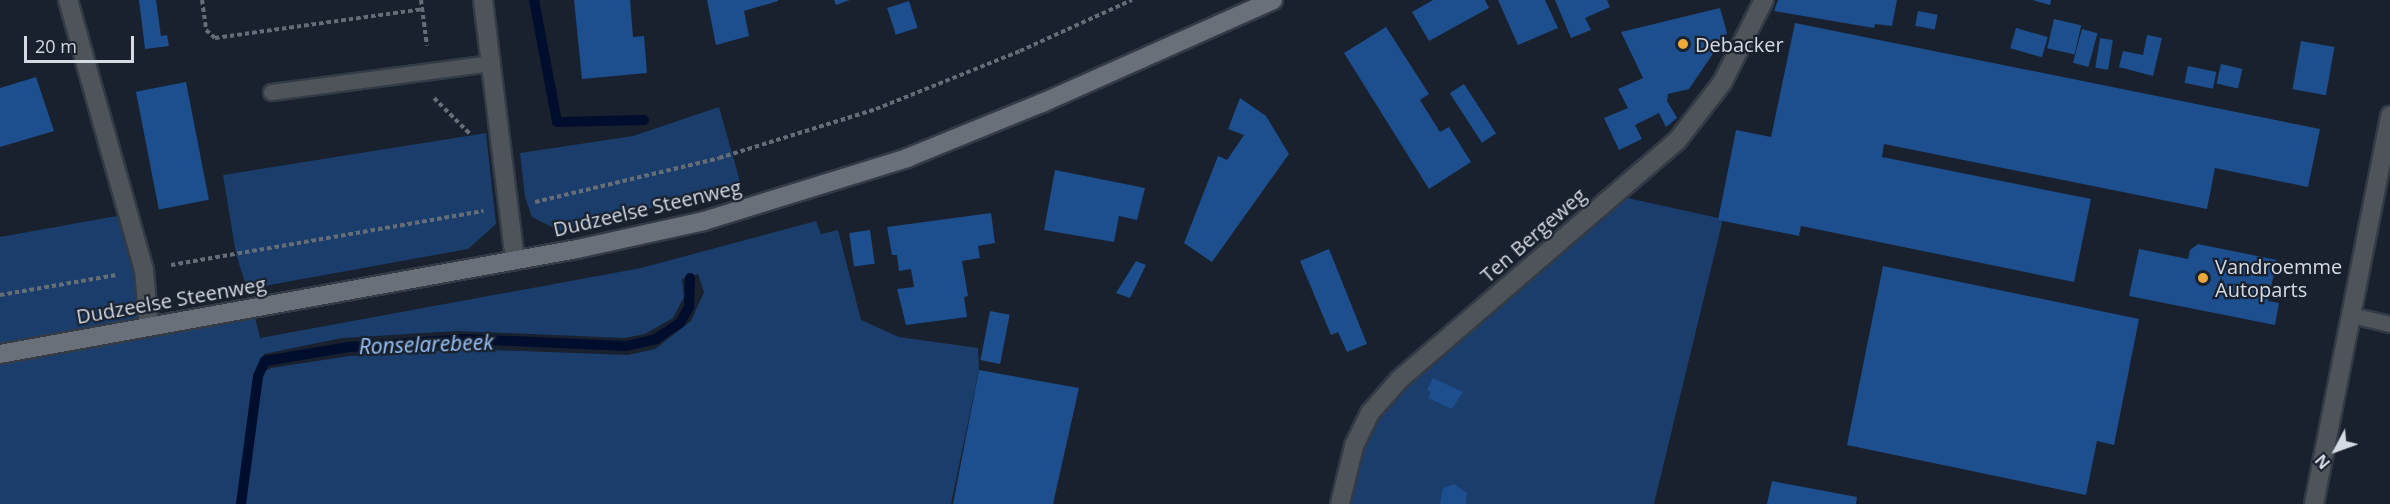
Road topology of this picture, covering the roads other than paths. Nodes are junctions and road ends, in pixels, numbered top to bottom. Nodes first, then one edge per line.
1 (68, 0) edge
2 (483, 0) edge
3 (1273, 0) edge
4 (1764, 0) edge
5 (491, 63) junction
6 (271, 92) dead end
7 (2390, 115) edge
8 (514, 260) junction
9 (2351, 315) junction
10 (2390, 324) edge
11 (149, 327) junction
12 (0, 354) edge
13 (1340, 504) edge
14 (2314, 504) edge

1 - 11 street
2 - 5 street
3 - 8 main road, Dudzeelse Steenweg
4 - 13 street, Ten Bergeweg
5 - 6 lane
5 - 8 street
7 - 9 street
8 - 11 main road, Dudzeelse Steenweg
9 - 10 lane
9 - 14 street
11 - 12 main road, Dudzeelse Steenweg

